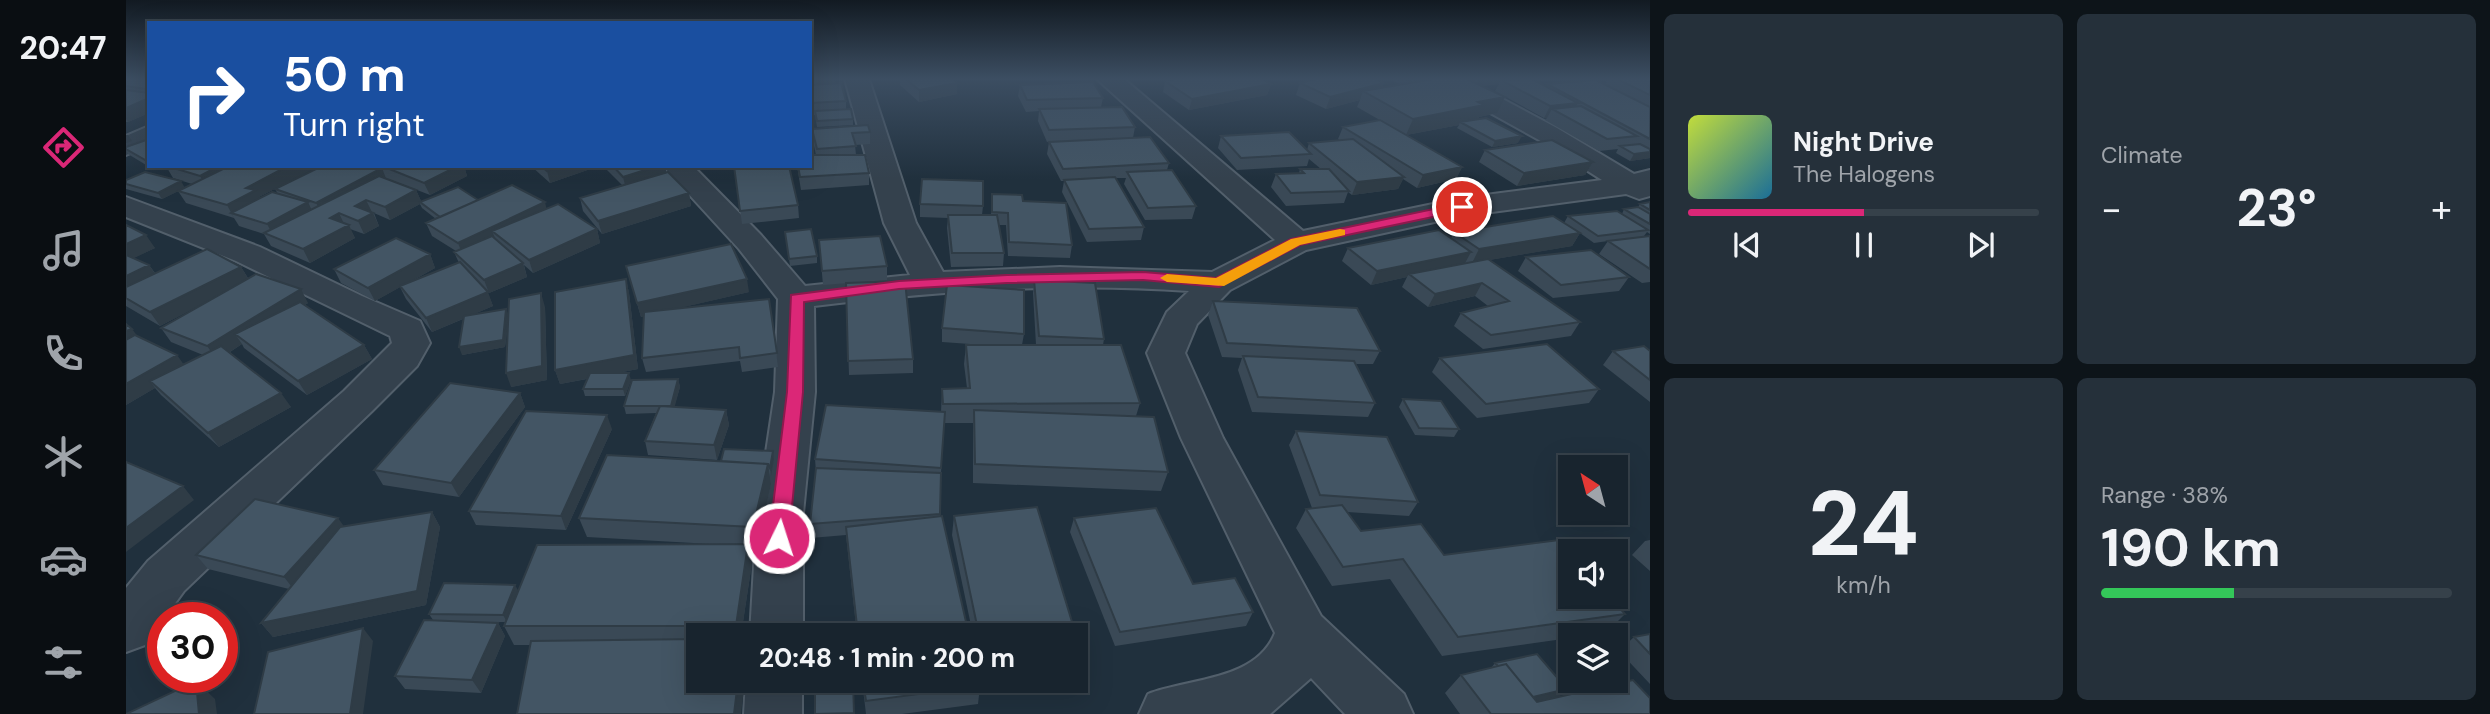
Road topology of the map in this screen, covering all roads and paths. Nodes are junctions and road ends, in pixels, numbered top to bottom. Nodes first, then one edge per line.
1 (867, 112) edge
2 (1147, 112) edge
3 (1508, 112) edge
4 (147, 121) edge
5 (126, 125) edge
6 (147, 135) edge
7 (126, 147) edge
8 (679, 168) edge
9 (1643, 186) edge
10 (134, 216) edge
11 (1296, 242) junction
12 (1219, 283) junction
13 (932, 284) junction
14 (796, 298) junction
15 (776, 623) edge
16 (126, 628) edge
17 (1302, 633) junction
18 (774, 693) edge
19 (773, 714) edge
20 (1168, 714) edge
21 (1384, 714) edge

1 - 13 street
2 - 11 street
3 - 9 street
4 - 5 street
6 - 7 street
8 - 14 street
9 - 11 street
10 - 16 street
11 - 12 street
12 - 13 street
12 - 17 street
13 - 14 street
14 - 15 street
17 - 20 street
17 - 21 street
18 - 19 street

